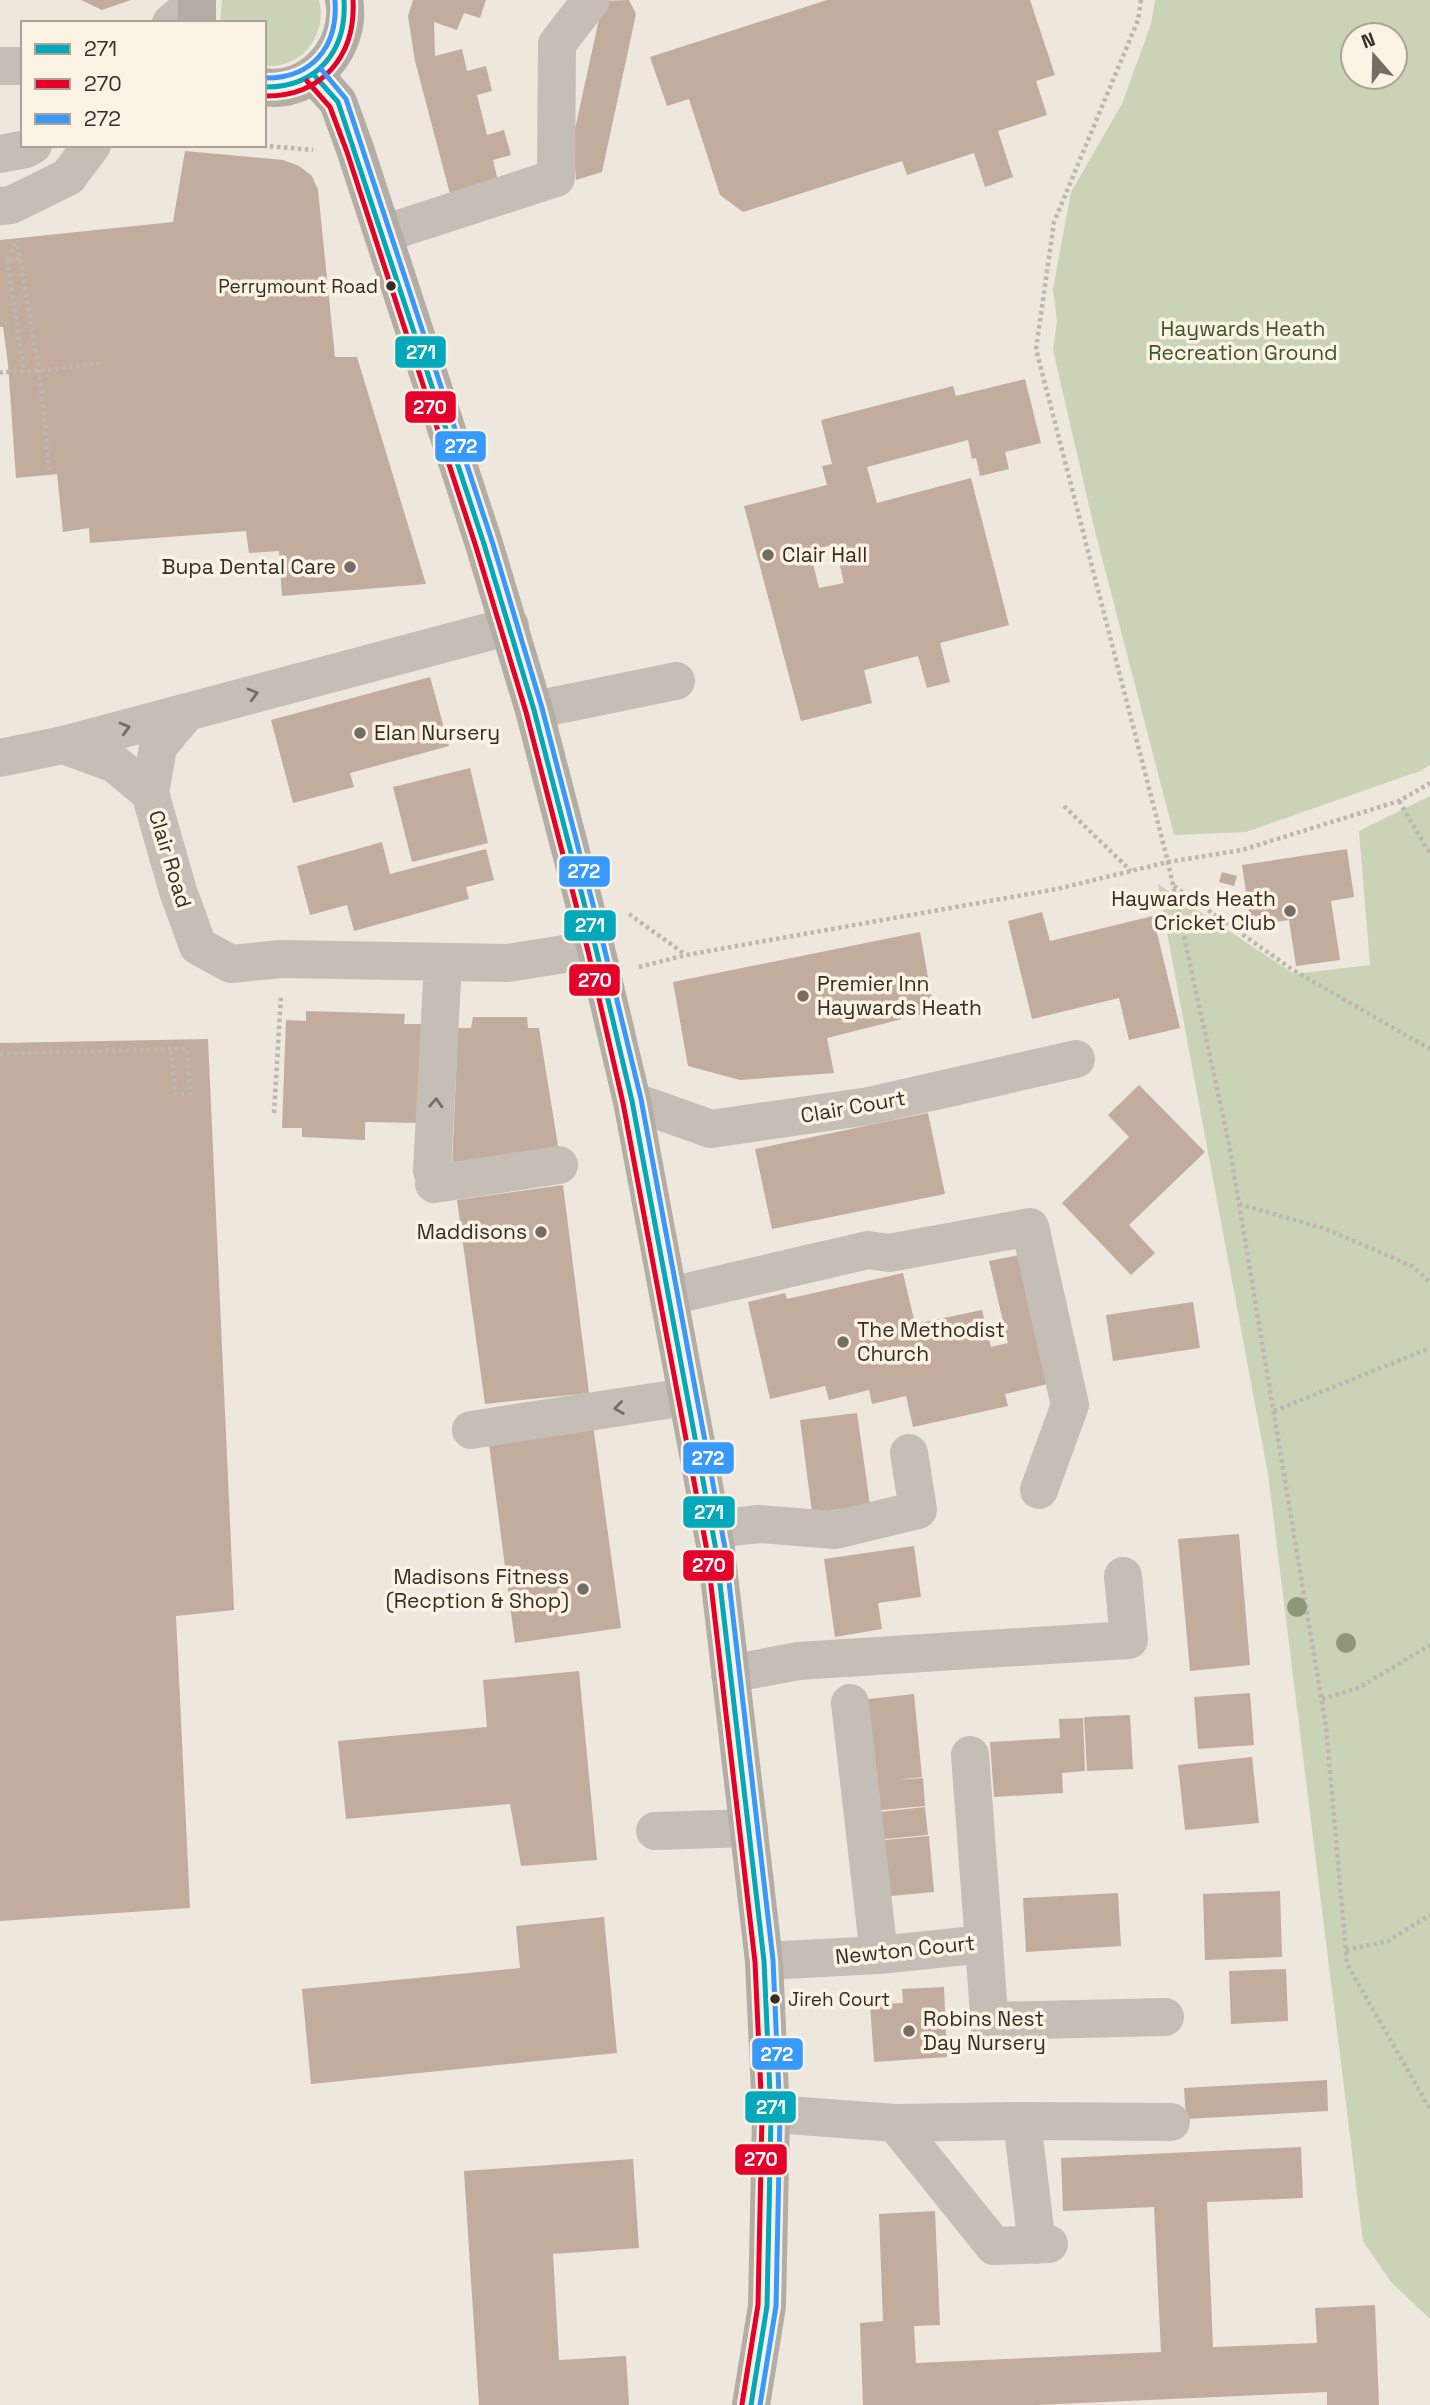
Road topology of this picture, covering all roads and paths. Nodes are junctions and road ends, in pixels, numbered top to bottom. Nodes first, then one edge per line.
1 (344, 0) edge
2 (591, 0) edge
3 (1141, 0) edge
4 (0, 66) edge
5 (21, 66) edge
6 (314, 75) junction
7 (266, 87) edge
8 (21, 126) edge
9 (0, 130) edge
10 (266, 146) edge
11 (30, 147) edge
12 (62, 147) edge
13 (90, 147) edge
14 (318, 150) dead end
15 (0, 154) edge
16 (0, 182) edge
17 (0, 206) edge
18 (383, 234) junction
19 (20, 259) junction
20 (7, 260) junction
21 (101, 363) dead end
22 (24, 372) junction
23 (39, 372) junction
24 (0, 374) edge
25 (50, 475) dead end
26 (510, 626) junction
27 (676, 681) dead end
28 (534, 710) junction
29 (187, 712) junction
30 (63, 745) junction
31 (0, 758) edge
32 (1430, 783) edge
33 (150, 793) junction
34 (1399, 801) junction
35 (1064, 806) dead end
36 (1430, 854) edge
37 (1168, 862) junction
38 (1132, 871) junction
39 (577, 877) junction
40 (1173, 885) junction
41 (686, 955) junction
42 (443, 962) junction
43 (599, 962) junction
44 (281, 976) junction
45 (171, 1049) junction
46 (1430, 1049) edge
47 (0, 1054) edge
48 (1076, 1059) dead end
49 (632, 1101) junction
50 (274, 1113) dead end
51 (559, 1165) dead end
52 (1239, 1204) junction
53 (1430, 1282) edge
54 (670, 1296) junction
55 (1430, 1348) edge
56 (686, 1397) junction
57 (1274, 1411) junction
58 (471, 1430) dead end
59 (909, 1453) dead end
60 (1039, 1490) dead end
61 (712, 1529) junction
62 (1123, 1576) dead end
63 (1430, 1644) edge
64 (730, 1674) junction
65 (1322, 1699) junction
66 (850, 1703) dead end
67 (970, 1755) dead end
68 (748, 1828) junction
69 (655, 1831) dead end
70 (1430, 1914) edge
71 (984, 1944) junction
72 (1346, 1950) junction
73 (879, 1955) junction
74 (764, 1961) junction
75 (1165, 2017) dead end
76 (1430, 2109) edge
77 (771, 2116) junction
78 (1022, 2121) junction
79 (1171, 2122) dead end
80 (895, 2123) junction
81 (751, 2405) edge

1 - 6 main road
2 - 18 street
3 - 37 path
4 - 5 street
6 - 7 main road
6 - 18 main road
8 - 9 street
10 - 14 path
11 - 15 street
12 - 16 street
13 - 17 street
18 - 26 main road
19 - 20 path
19 - 20 path
19 - 23 path
20 - 22 path
21 - 23 path
22 - 23 path
22 - 24 path
23 - 25 path
26 - 28 main road
29 -> 26 street
27 - 28 street
28 - 39 main road
30 -> 29 street
29 - 33 street, Clair Road
30 - 31 street
30 - 33 street
32 - 34 path
33 - 44 street, Clair Road
34 - 36 path
34 - 37 path
35 - 38 path
37 - 38 path
37 - 40 path
38 - 41 path
39 - 41 path
39 - 43 main road
40 - 46 path
40 - 52 path
41 - 43 path
42 - 43 street, Clair Road
42 - 44 street, Clair Road
51 -> 42 street
43 - 49 main road
44 - 50 path
45 - 45 path
45 - 47 path
48 - 49 street, Clair Court
49 - 54 main road
52 - 53 path
52 - 57 path
54 - 56 main road
54 - 60 street
55 - 57 path
56 -> 58 street
56 - 61 main road
57 - 65 path
59 - 61 street
61 - 64 main road
62 - 64 street
63 - 65 path
64 - 68 main road
65 - 72 path
66 - 73 street
67 - 71 street, Newton Court
68 - 69 street
68 - 74 main road
70 - 72 path
71 - 73 street, Newton Court
71 - 75 street
72 - 76 path
73 - 74 street, Newton Court
74 - 77 main road
77 - 80 street
77 - 81 main road
78 - 79 street
78 - 80 street
78 - 80 street

